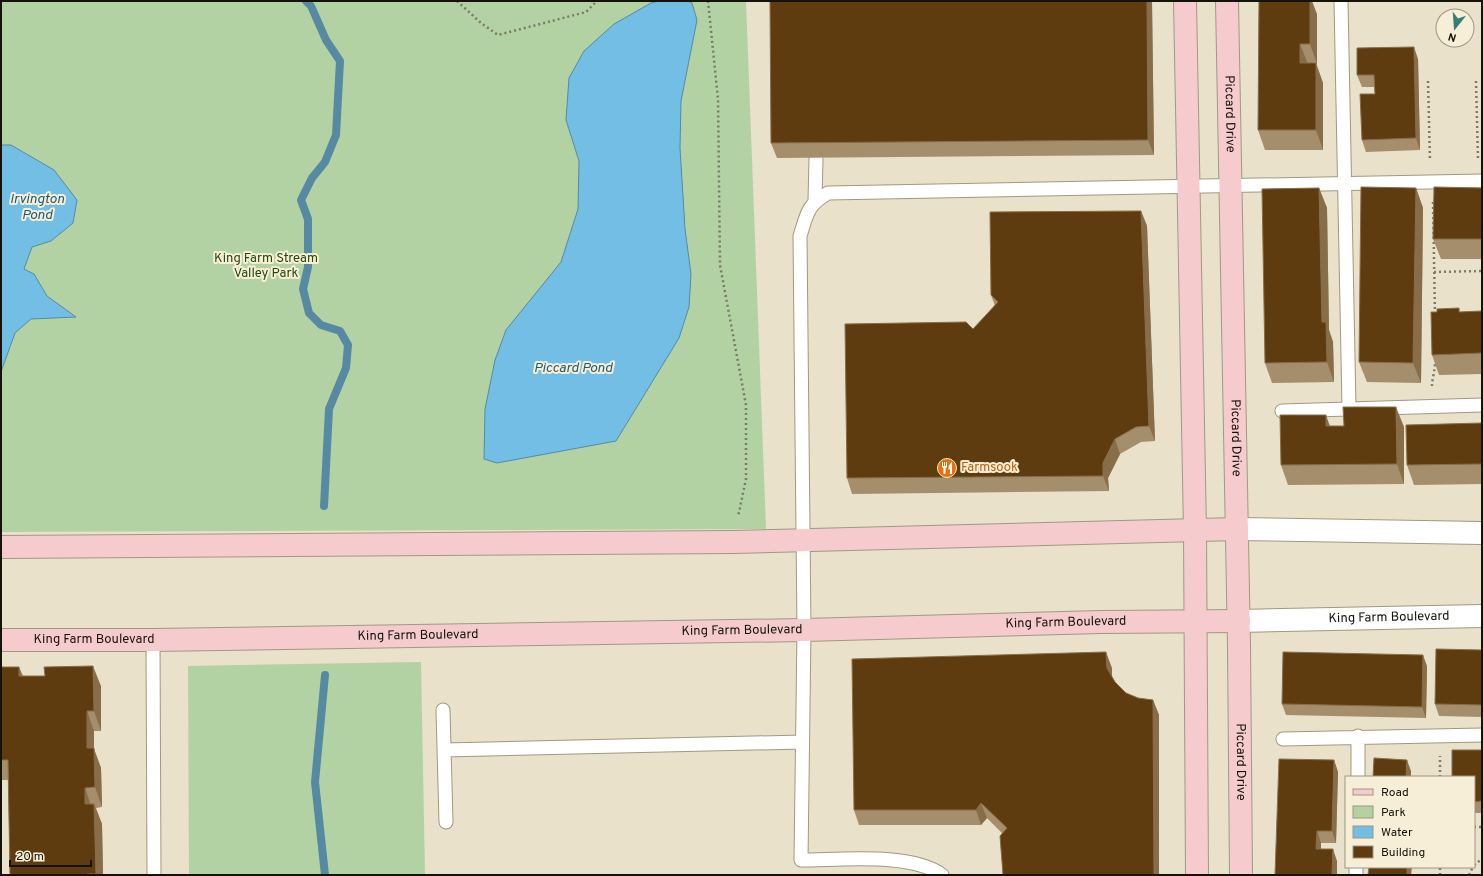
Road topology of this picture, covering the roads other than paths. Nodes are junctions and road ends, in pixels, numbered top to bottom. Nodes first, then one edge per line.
1 (1185, 1) edge
2 (1227, 1) edge
3 (1341, 1) edge
4 (816, 159) edge
5 (1482, 181) edge
6 (1344, 183) junction
7 (1231, 184) junction
8 (1188, 186) junction
9 (815, 200) junction
10 (1482, 405) edge
11 (1348, 408) junction
12 (1282, 411) dead end
13 (1237, 529) junction
14 (1195, 530) junction
15 (1482, 533) edge
16 (804, 540) junction
17 (1, 547) edge
18 (1482, 616) edge
19 (1195, 621) junction
20 (1239, 621) junction
21 (804, 630) junction
22 (1, 640) edge
23 (153, 640) junction
24 (443, 710) dead end
25 (1482, 735) edge
26 (1358, 736) junction
27 (1283, 739) dead end
28 (802, 742) junction
29 (444, 750) junction
30 (1358, 776) edge
31 (446, 822) dead end
32 (154, 875) edge
33 (942, 875) edge
34 (1196, 875) edge
35 (1241, 875) edge

1 - 8 street
2 - 7 street, Piccard Drive
3 - 6 lane
4 - 9 lane
5 - 6 lane
6 - 7 lane
6 - 11 lane
7 - 8 lane
7 - 13 street, Piccard Drive
8 - 9 lane
8 - 14 street
9 - 16 lane
10 - 11 lane
11 - 12 lane
13 - 14 street
13 - 15 street
13 - 20 street, Piccard Drive
14 - 16 street
14 - 19 street
16 - 17 street
16 - 21 lane
18 - 20 street, King Farm Boulevard
19 - 20 street, King Farm Boulevard
19 - 21 street, King Farm Boulevard
19 - 34 street
20 - 35 street, Piccard Drive
21 - 23 street, King Farm Boulevard
21 - 28 lane
22 - 23 street, King Farm Boulevard
23 - 32 lane
24 - 29 lane
25 - 26 lane
26 - 27 lane
26 - 30 lane
28 - 29 lane
28 - 33 lane
29 - 31 lane

